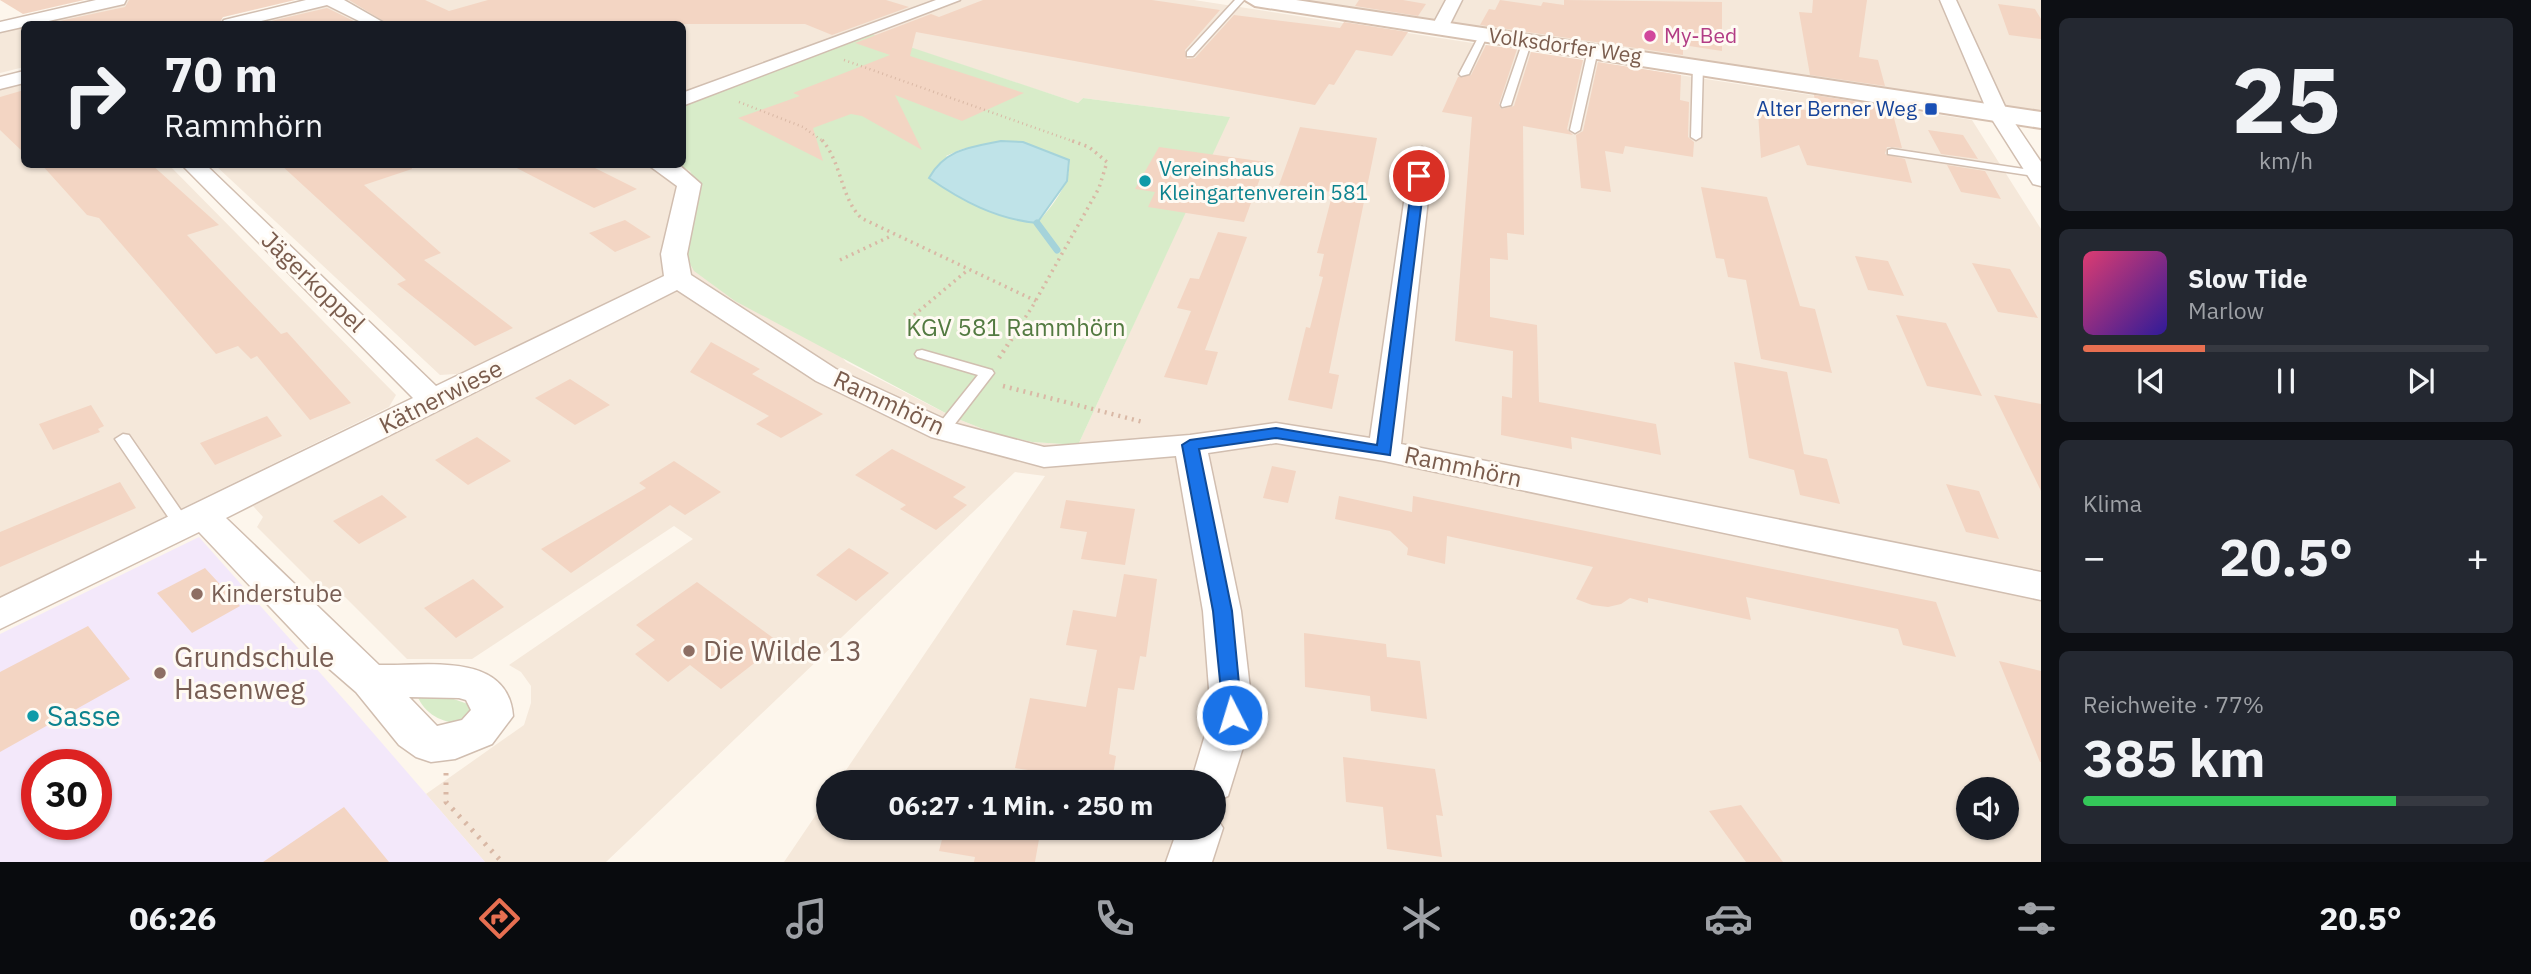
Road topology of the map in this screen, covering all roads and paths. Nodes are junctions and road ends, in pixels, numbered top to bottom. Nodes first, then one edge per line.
1 (118, 0) edge
2 (329, 0) edge
3 (952, 0) edge
4 (1240, 0) edge
5 (1255, 0) edge
6 (1454, 0) edge
7 (1948, 0) edge
8 (26, 21) edge
9 (242, 21) edge
10 (371, 21) edge
11 (21, 22) edge
12 (0, 27) edge
13 (1440, 28) junction
14 (1484, 34) junction
15 (1527, 40) junction
16 (813, 50) junction
17 (1593, 50) junction
18 (1190, 54) dead end
19 (1698, 66) junction
20 (1464, 74) dead end
21 (21, 78) edge
22 (732, 81) junction
23 (0, 83) edge
24 (686, 98) edge
25 (1506, 105) dead end
26 (1998, 113) junction
27 (2041, 120) edge
28 (1575, 130) dead end
29 (1696, 137) dead end
30 (1892, 152) dead end
31 (1422, 154) dead end
32 (196, 168) edge
33 (667, 168) edge
34 (2039, 176) edge
35 (894, 234) junction
36 (840, 260) dead end
37 (970, 269) junction
38 (678, 279) junction
39 (1036, 301) junction
40 (914, 315) dead end
41 (922, 354) dead end
42 (987, 373) junction
43 (433, 400) junction
44 (942, 430) junction
45 (123, 439) dead end
46 (1190, 445) junction
47 (1384, 451) junction
48 (194, 521) junction
49 (2041, 586) edge
50 (0, 615) edge
51 (370, 681) junction
52 (455, 741) junction
53 (1217, 770) edge
54 (1196, 840) edge
55 (502, 862) edge
56 (1189, 862) edge

1 - 8 street
2 - 9 street
2 - 10 street
3 - 16 street
4 - 18 lane
5 - 13 street, Volksdorfer Weg
6 - 13 street
7 - 26 street
11 - 12 street
13 - 14 street, Volksdorfer Weg
14 - 15 street, Volksdorfer Weg
14 - 20 lane
15 - 17 street, Volksdorfer Weg
15 - 25 lane
16 - 22 street
16 - 39 path
17 - 19 street, Volksdorfer Weg
17 - 28 lane
19 - 26 street, Volksdorfer Weg
19 - 29 lane
21 - 23 street
22 - 24 street
22 - 35 path
26 - 27 street, Volksdorfer Weg
26 - 34 street
30 - 34 lane
31 - 47 street
32 - 43 street, Jägerkoppel
33 - 38 street
35 - 36 path
35 - 37 path
37 - 39 path
37 - 40 path
38 - 43 street, Kätnerwiese
38 - 44 street, Rammhörn
39 - 42 path
41 - 42 lane
42 - 44 lane
42 - 46 path
43 - 48 street, Kätnerwiese
44 - 46 street, Rammhörn
45 - 48 lane
46 - 47 street, Rammhörn
46 - 53 street
47 - 49 street, Rammhörn
48 - 50 street, Kätnerwiese
48 - 51 street
51 - 52 street
51 - 52 street
52 - 55 path
54 - 56 street

